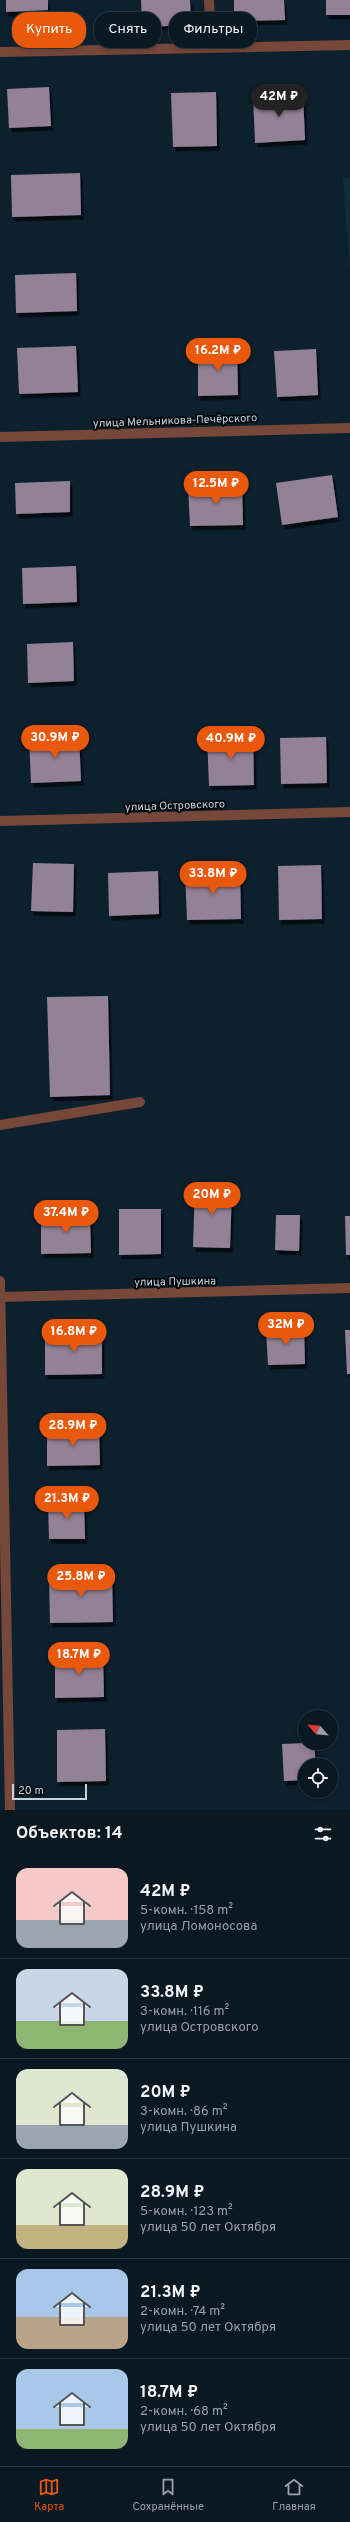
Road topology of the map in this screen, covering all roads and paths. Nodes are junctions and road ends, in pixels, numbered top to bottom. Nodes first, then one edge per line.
1 (210, 0) edge
2 (210, 12) edge
3 (350, 45) edge
4 (257, 47) edge
5 (211, 48) edge
6 (0, 52) edge
7 (350, 428) edge
8 (0, 437) edge
9 (350, 812) edge
10 (0, 821) edge
11 (140, 1102) dead end
12 (0, 1125) edge
13 (0, 1281) edge
14 (350, 1288) edge
15 (0, 1297) edge
16 (10, 1810) edge

1 - 2 street
3 - 4 street
5 - 6 street
7 - 8 street, улица Мельникова-Печёрского
9 - 10 street, улица Островского
11 - 12 street
13 - 15 street
14 - 15 street, улица Пушкина
15 - 16 street

